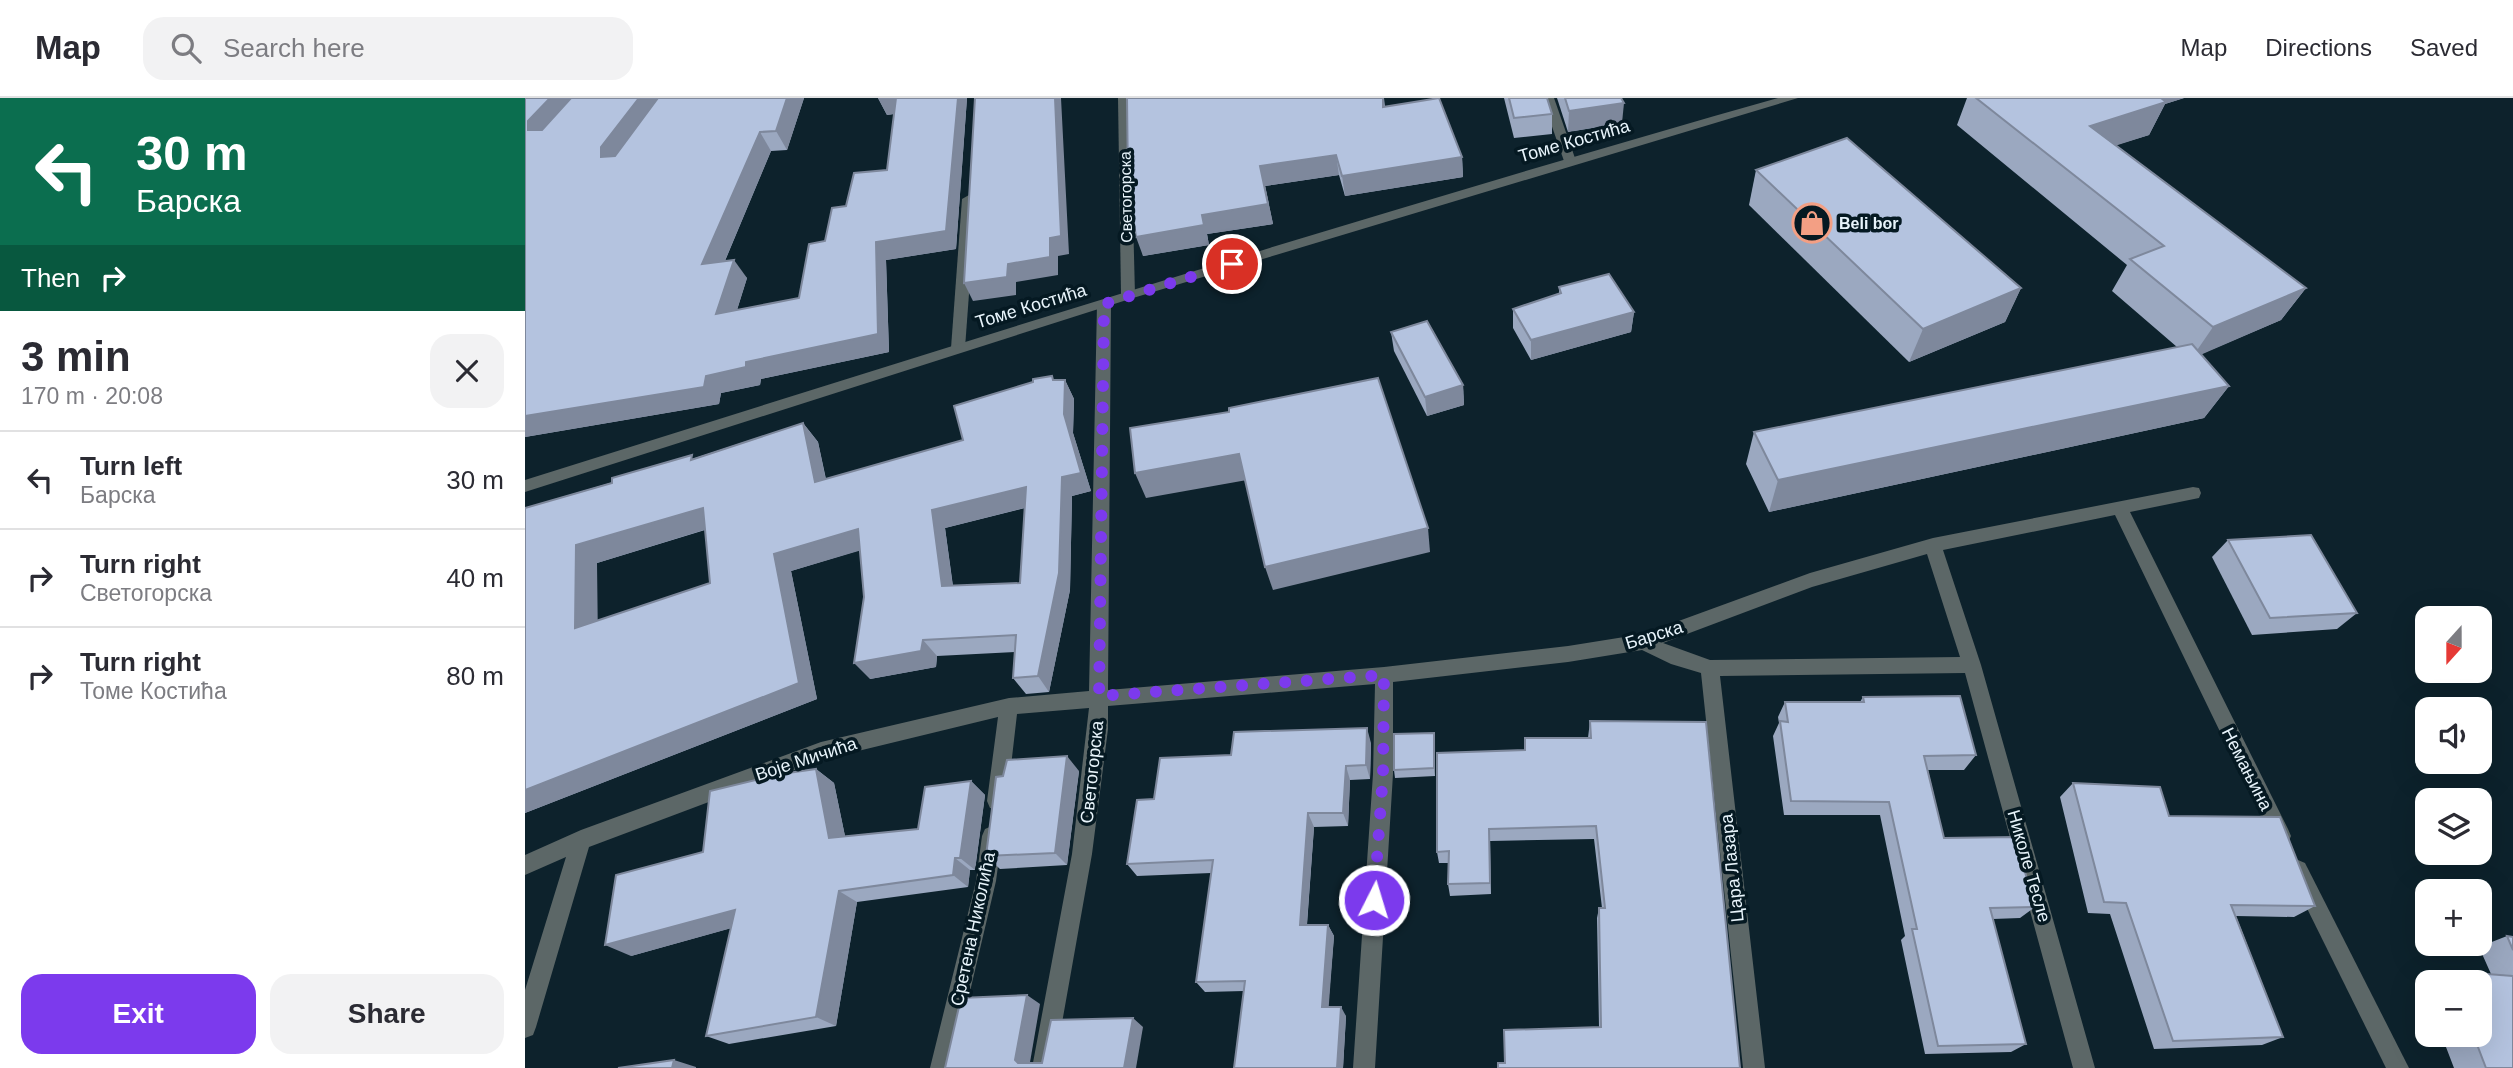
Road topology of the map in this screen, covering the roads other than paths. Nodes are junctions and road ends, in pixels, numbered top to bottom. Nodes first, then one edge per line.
1 (1125, 98) edge
2 (1548, 98) edge
3 (1792, 98) edge
4 (1774, 100) edge
5 (1570, 161) junction
6 (970, 181) edge
7 (1128, 295) junction
8 (1104, 304) junction
9 (958, 348) junction
10 (525, 486) edge
11 (2193, 493) dead end
12 (2119, 506) junction
13 (1933, 545) junction
14 (1643, 642) junction
15 (1972, 665) junction
16 (1710, 668) junction
17 (1384, 675) junction
18 (1099, 696) junction
19 (1009, 706) junction
20 (581, 840) junction
21 (525, 865) edge
22 (525, 1027) edge
23 (941, 1068) edge
24 (1043, 1068) edge
25 (1364, 1068) edge
26 (1753, 1068) edge
27 (2084, 1068) edge
28 (2398, 1068) edge

1 - 7 street, Светогорска
2 - 5 street
3 - 4 street, Томе Костића
4 - 5 street, Томе Костића
5 - 7 street, Томе Костића
6 - 9 street
7 - 8 street, Томе Костића
8 - 9 street, Томе Костића
8 - 18 street, Светогорска
9 - 10 street, Томе Костића
11 - 12 street, Барска
12 - 13 street, Барска
12 - 28 street, Немањина
13 - 14 street, Барска
13 - 15 street, Николе Тесле
14 - 16 street
14 - 17 street, Барска
15 - 16 street
15 - 27 street, Николе Тесле
16 - 26 street, Цара Лазара
17 - 18 street, Барска
17 - 25 street
18 - 19 street, Воје Мичића
18 - 24 street, Светогорска
19 - 20 street, Воје Мичића
19 - 23 street, Сретена Николића
20 - 21 street, Воје Мичића
20 - 22 street

